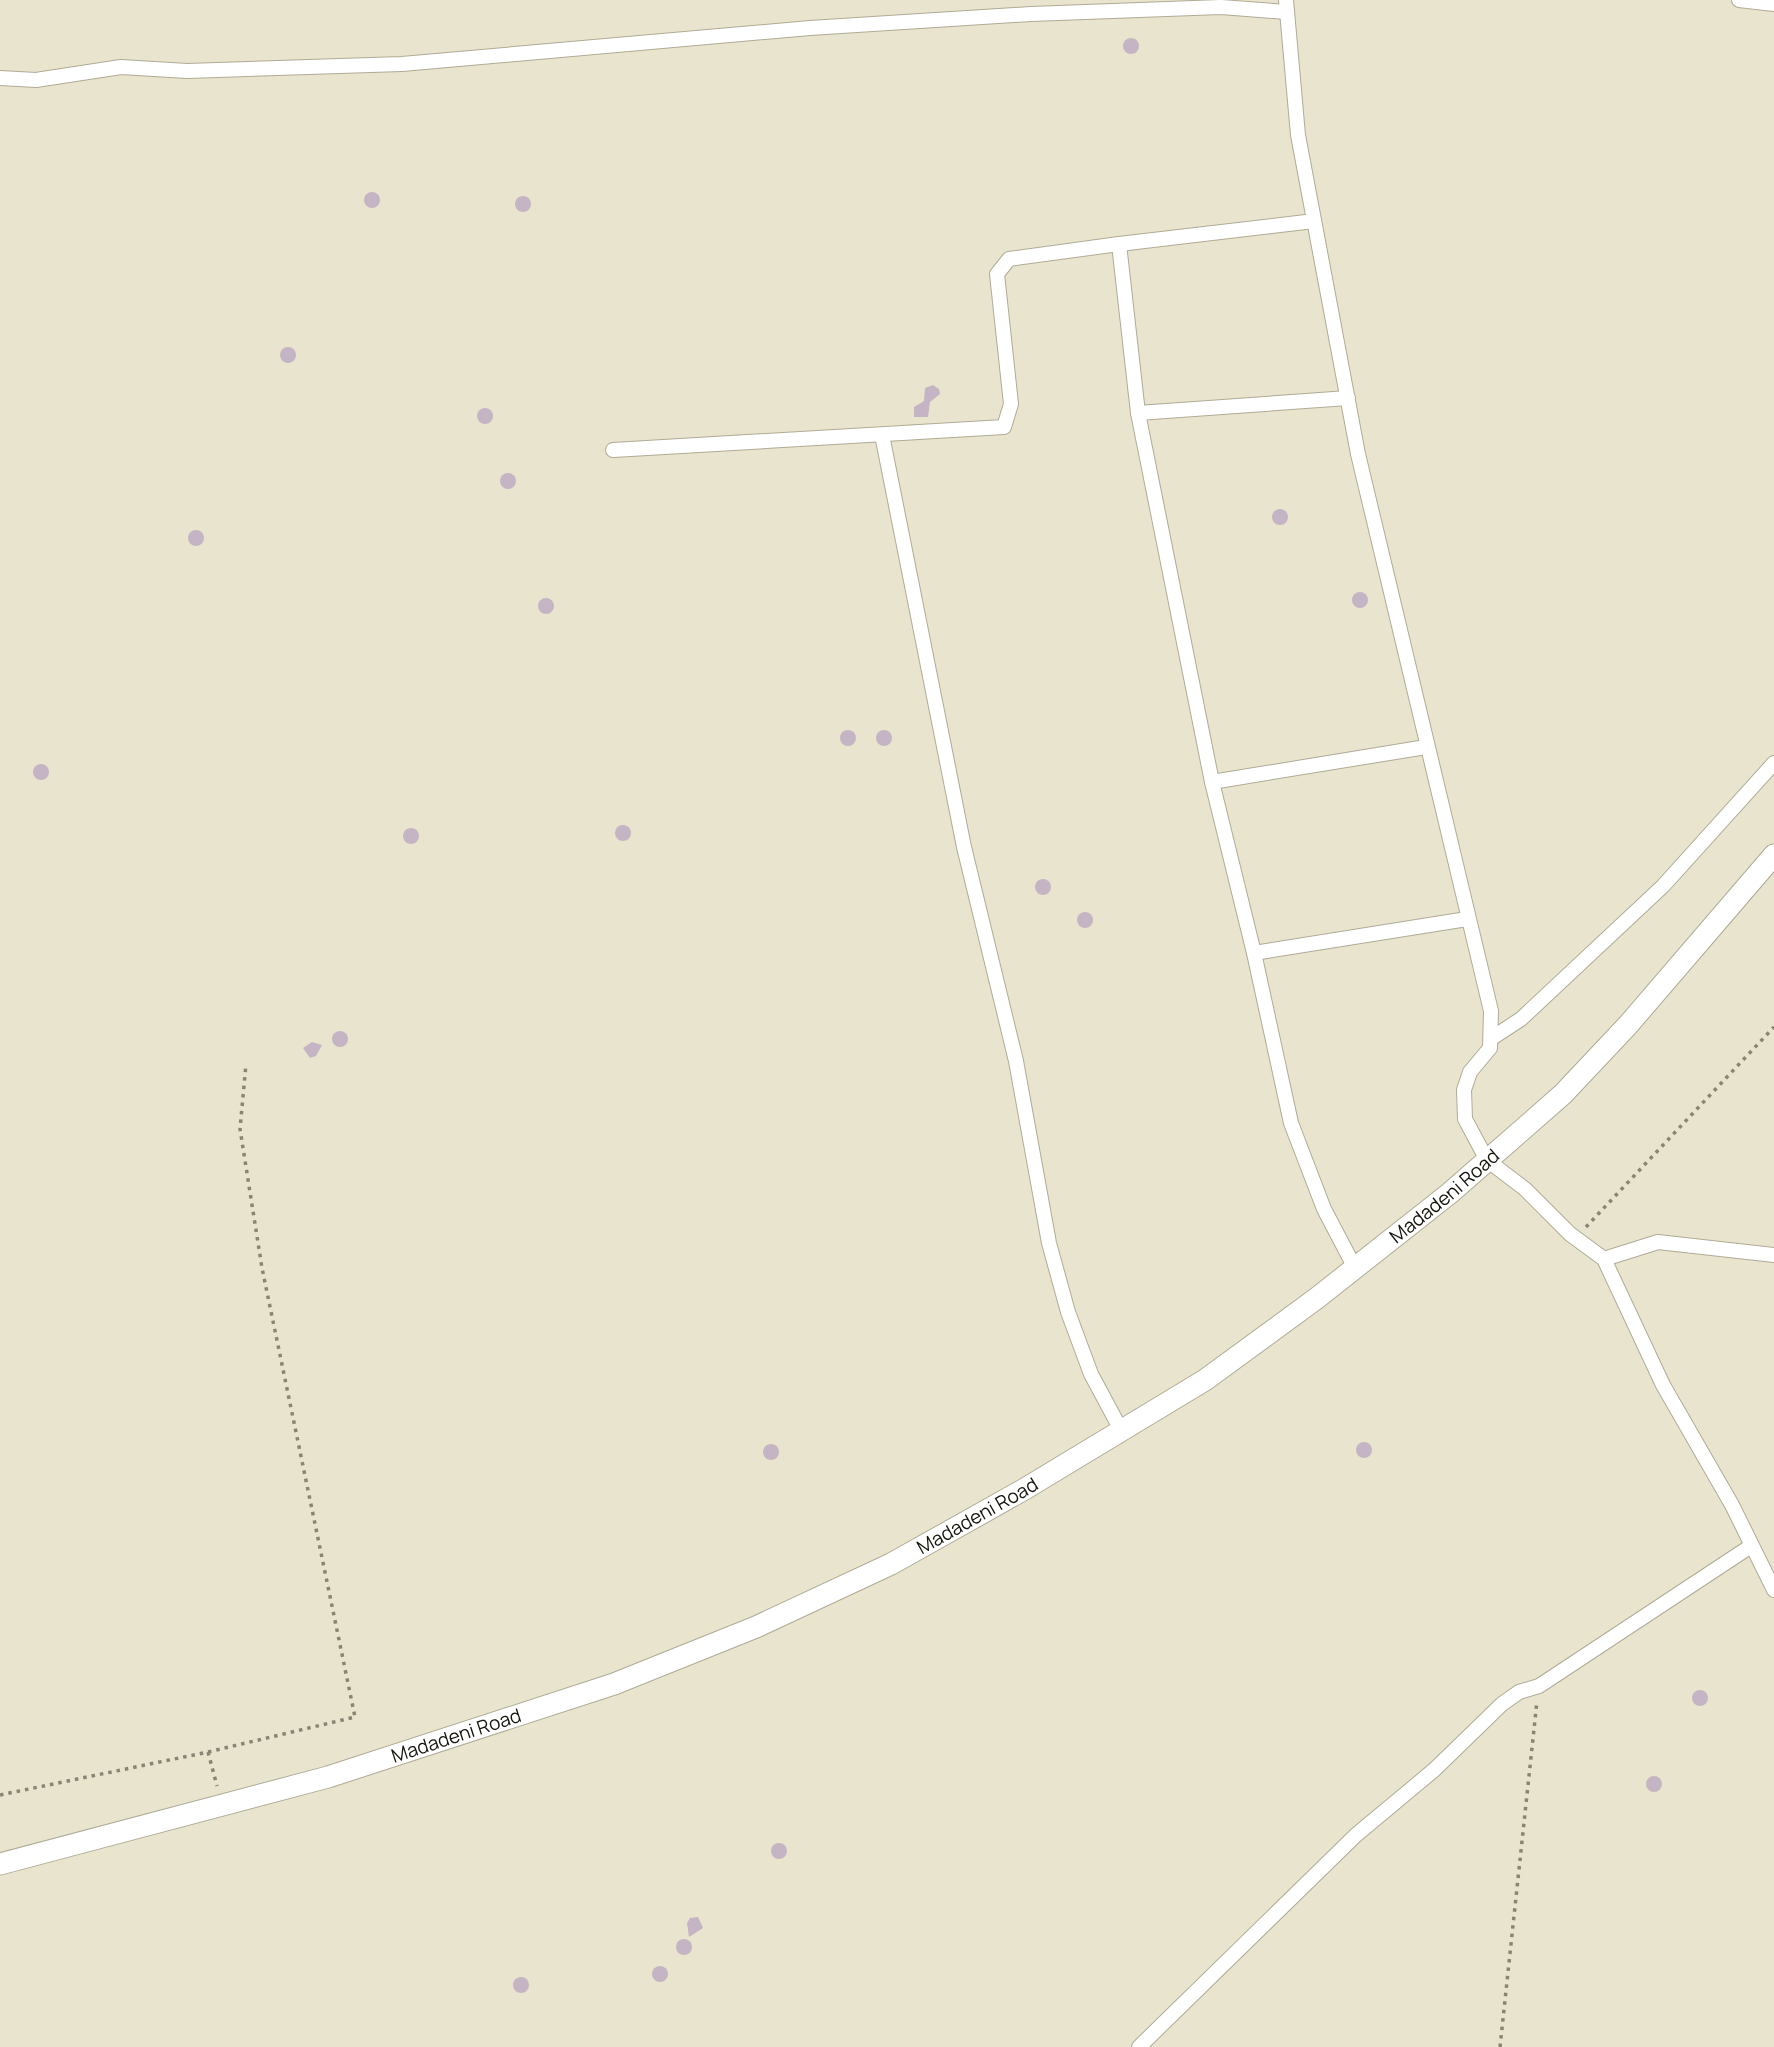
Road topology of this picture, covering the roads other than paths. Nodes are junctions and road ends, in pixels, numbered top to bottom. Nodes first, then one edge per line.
1 (1739, 0) edge
2 (1774, 4) edge
3 (1286, 6) edge
4 (0, 78) edge
5 (1314, 221) junction
6 (1119, 244) junction
7 (1348, 398) junction
8 (1138, 413) junction
9 (882, 435) junction
10 (613, 450) dead end
11 (1426, 747) junction
12 (1774, 763) edge
13 (1212, 782) junction
14 (1774, 855) edge
15 (1467, 919) junction
16 (1254, 953) junction
17 (1492, 1038) junction
18 (1487, 1160) junction
19 (1774, 1255) edge
20 (1604, 1259) junction
21 (1355, 1268) junction
22 (1121, 1430) junction
23 (1751, 1546) junction
24 (1774, 1590) edge
25 (0, 1864) edge
26 (1139, 2047) edge

1 - 2 street
3 - 4 street
3 - 5 street
5 - 6 street
5 - 7 street
6 - 8 street
6 - 9 street
7 - 8 street
7 - 11 street
8 - 13 street
9 - 10 street
9 - 22 street
11 - 13 street
11 - 15 street
12 - 17 street
13 - 16 street
14 - 18 street, Madadeni Road
15 - 16 street
15 - 17 street
16 - 21 street
17 - 18 street
18 - 20 street
18 - 21 street, Madadeni Road
19 - 20 street
20 - 23 street
21 - 22 street, Madadeni Road
22 - 25 street, Madadeni Road
23 - 24 street
23 - 26 street

